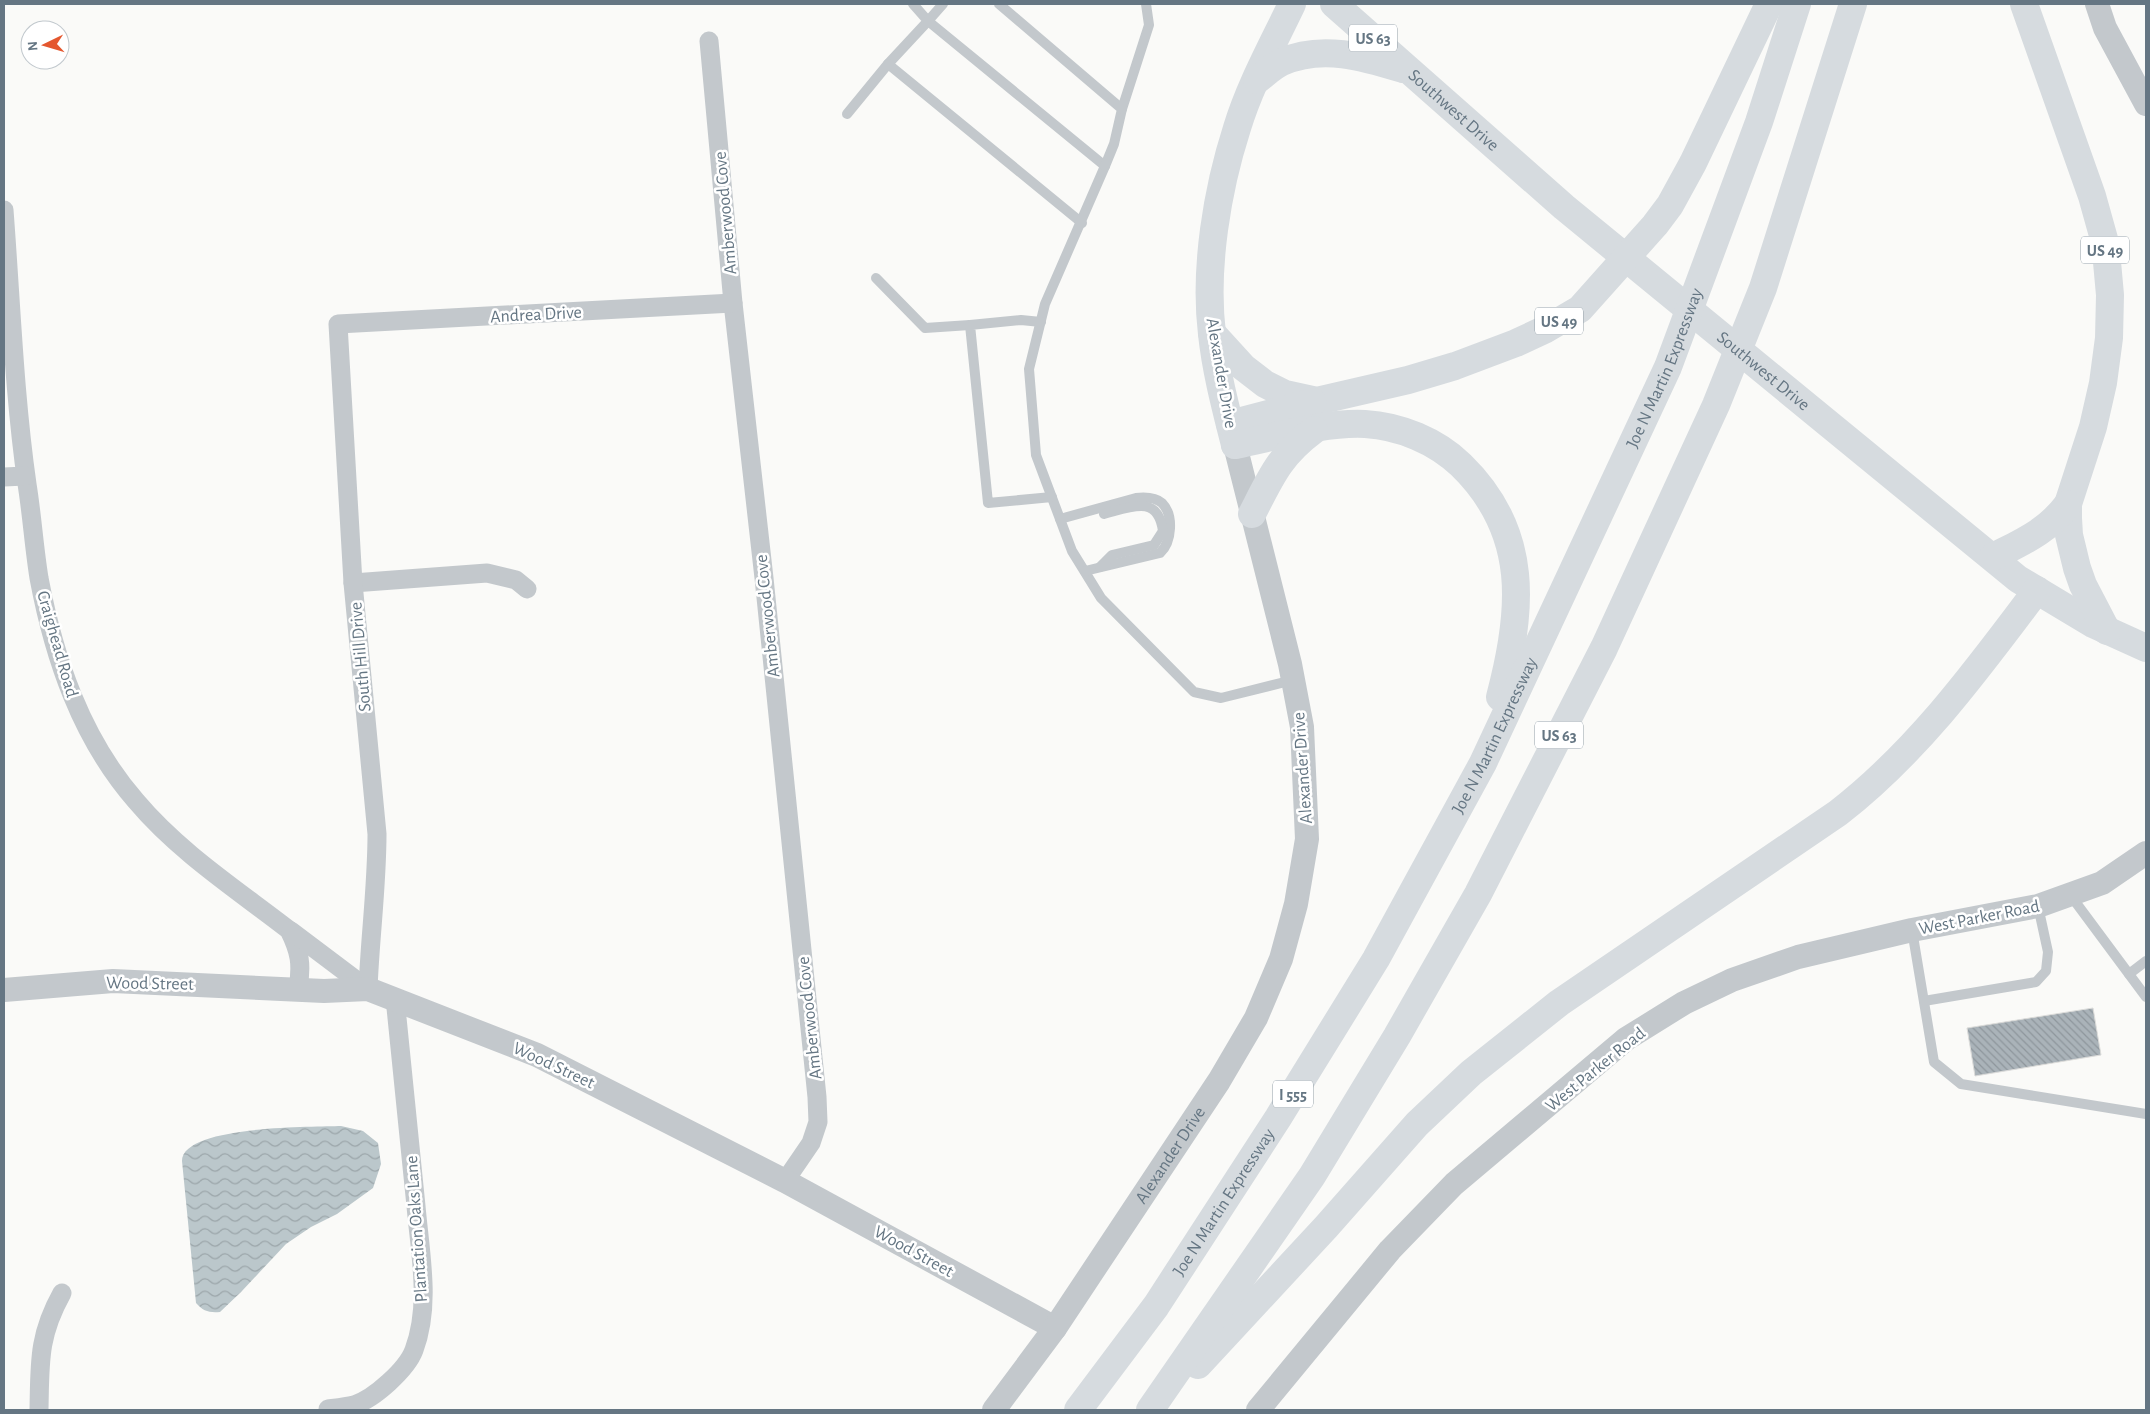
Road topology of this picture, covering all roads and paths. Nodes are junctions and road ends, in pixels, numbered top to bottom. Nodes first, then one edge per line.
1 (912, 4) edge
2 (943, 4) edge
3 (999, 4) edge
4 (1146, 4) edge
5 (1292, 4) edge
6 (1334, 4) edge
7 (1769, 4) edge
8 (1797, 4) edge
9 (1854, 4) edge
10 (2024, 4) edge
11 (2097, 4) edge
12 (928, 21) junction
13 (709, 41) dead end
14 (888, 64) junction
15 (1412, 72) junction
16 (1257, 80) junction
17 (2146, 104) edge
18 (1122, 109) junction
19 (846, 114) dead end
20 (1105, 166) junction
21 (4, 210) edge
22 (1082, 223) junction
23 (876, 278) dead end
24 (733, 303) junction
25 (1041, 322) junction
26 (338, 324) joint
27 (970, 325) junction
28 (1212, 333) junction
29 (1317, 401) junction
30 (1314, 429) junction
31 (1232, 435) junction
32 (26, 476) junction
33 (4, 477) edge
34 (1052, 497) junction
35 (2068, 504) junction
36 (1252, 514) junction
37 (1060, 519) junction
38 (1993, 557) junction
39 (1085, 571) junction
40 (353, 583) junction
41 (527, 589) dead end
42 (2037, 590) junction
43 (2107, 631) junction
44 (2146, 648) edge
45 (1293, 680) junction
46 (1483, 763) junction
47 (2146, 853) edge
48 (2071, 896) junction
49 (2038, 906) junction
50 (289, 930) junction
51 (1912, 930) junction
52 (2146, 961) edge
53 (2129, 974) junction
54 (298, 989) junction
55 (368, 989) junction
56 (4, 990) edge
57 (2146, 997) edge
58 (395, 998) junction
59 (1924, 1001) junction
60 (2146, 1114) edge
61 (785, 1181) junction
62 (62, 1293) dead end
63 (1055, 1328) junction
64 (328, 1409) edge
65 (39, 1410) edge
66 (994, 1410) edge
67 (1078, 1410) edge
68 (1150, 1410) edge
69 (1156, 1410) edge
70 (1258, 1410) edge

1 - 12 lane
2 - 12 lane
3 - 18 lane
4 - 18 lane
5 - 16 main road, Alexander Drive
6 - 15 main road, Southwest Drive / US 63
7 - 29 main road, US 49
8 - 46 main road, Joe N Martin Expressway
9 - 68 main road, US 63
10 - 35 main road, US 49
11 - 17 street
12 - 14 lane
12 - 20 lane
13 - 24 street, Amberwood Cove
14 - 19 lane
14 - 22 lane
15 - 16 main road
15 - 38 main road, Southwest Drive
16 - 28 main road, Alexander Drive
18 - 20 lane
20 - 22 lane
21 - 32 street, Craighead Road
22 - 25 lane
23 - 27 lane
24 - 26 street, Andrea Drive
24 - 61 street, Amberwood Cove
25 - 27 lane
25 - 34 lane
26 - 40 street, South Hill Drive
27 - 34 lane
28 - 29 main road, US 49
28 - 31 main road, Alexander Drive
29 - 31 main road, US 49
30 - 31 main road
30 - 36 main road
30 - 46 main road
31 - 36 street, Alexander Drive
32 - 33 street
32 - 50 street, Craighead Road
34 - 37 lane
35 - 38 main road
35 - 43 main road, US 49
36 - 45 street, Alexander Drive
37 - 39 lane
37 - 39 lane
38 - 42 main road, Southwest Drive
39 - 45 lane
40 - 41 street
40 - 55 street, South Hill Drive
42 - 43 main road, Southwest Drive
42 - 69 main road
43 - 44 main road, Southwest Drive
45 - 63 street, Alexander Drive
46 - 67 main road, Joe N Martin Expressway / I 555
47 - 48 street, West Parker Road
48 - 49 street, West Parker Road
48 - 53 lane
49 - 51 street, West Parker Road
49 - 59 lane
50 - 54 street, Craighead Road
50 - 55 street
51 - 59 lane
51 - 70 street, West Parker Road
52 - 53 lane
53 - 57 lane
54 - 55 street, Wood Street
54 - 56 street, Wood Street
55 - 58 street, Wood Street
58 - 61 street, Wood Street
58 - 64 street, Plantation Oaks Lane
59 - 60 lane
61 - 63 street, Wood Street
62 - 65 street
63 - 66 street, Alexander Drive

